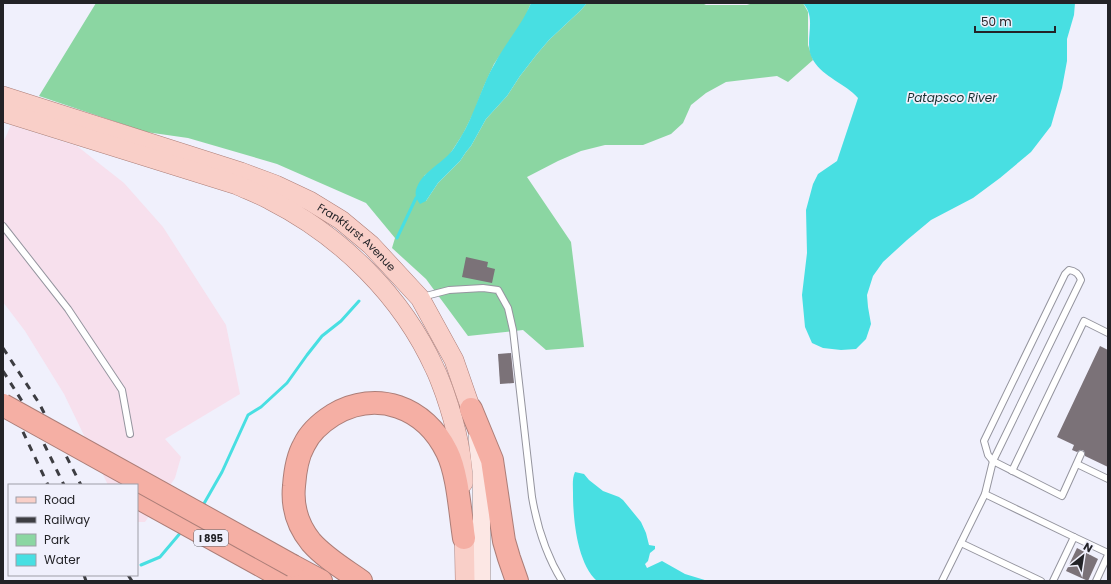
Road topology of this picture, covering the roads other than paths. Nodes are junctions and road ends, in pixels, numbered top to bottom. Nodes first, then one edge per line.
1 (3, 96) edge
2 (3, 112) edge
3 (312, 225) junction
4 (3, 226) edge
5 (420, 298) junction
6 (1108, 333) edge
7 (420, 339) junction
8 (3, 405) edge
9 (471, 409) junction
10 (3, 422) edge
11 (130, 434) dead end
12 (1081, 454) dead end
13 (994, 461) junction
14 (1077, 464) junction
15 (1012, 471) junction
16 (1108, 479) edge
17 (114, 484) edge
18 (136, 484) edge
19 (138, 485) edge
20 (985, 494) junction
21 (138, 498) edge
22 (1074, 537) junction
23 (464, 538) junction
24 (961, 543) junction
25 (1108, 554) edge
26 (289, 575) edge
27 (321, 581) edge
28 (361, 581) edge
29 (465, 581) edge
30 (482, 581) edge
31 (517, 581) edge
32 (562, 581) edge
33 (942, 581) edge
34 (1041, 581) edge
35 (1054, 581) edge
36 (1096, 581) edge

1 - 5 main road, Frankfurst Avenue
2 - 3 main road, Frankfurst Avenue
3 - 5 main road
3 - 7 main road, Frankfurst Avenue
4 - 11 lane
5 - 7 main road
5 - 9 main road, Frankfurst Avenue
5 - 32 lane
6 - 15 lane
7 - 23 main road, Frankfurst Avenue
8 - 18 highway, I 895, bridge
9 - 30 main road, Frankfurst Avenue
9 - 31 highway
10 - 17 highway
12 - 14 lane
13 - 13 lane
13 - 15 lane
13 - 20 lane
14 - 15 lane
14 - 16 lane
19 - 26 highway, I 895, bridge
20 - 22 lane
20 - 24 lane
21 - 26 highway, I 895
22 - 25 lane
22 - 35 lane
23 - 28 highway
23 - 29 main road, Frankfurst Avenue
24 - 33 lane
24 - 34 lane
25 - 36 lane
26 - 27 highway, I 895

